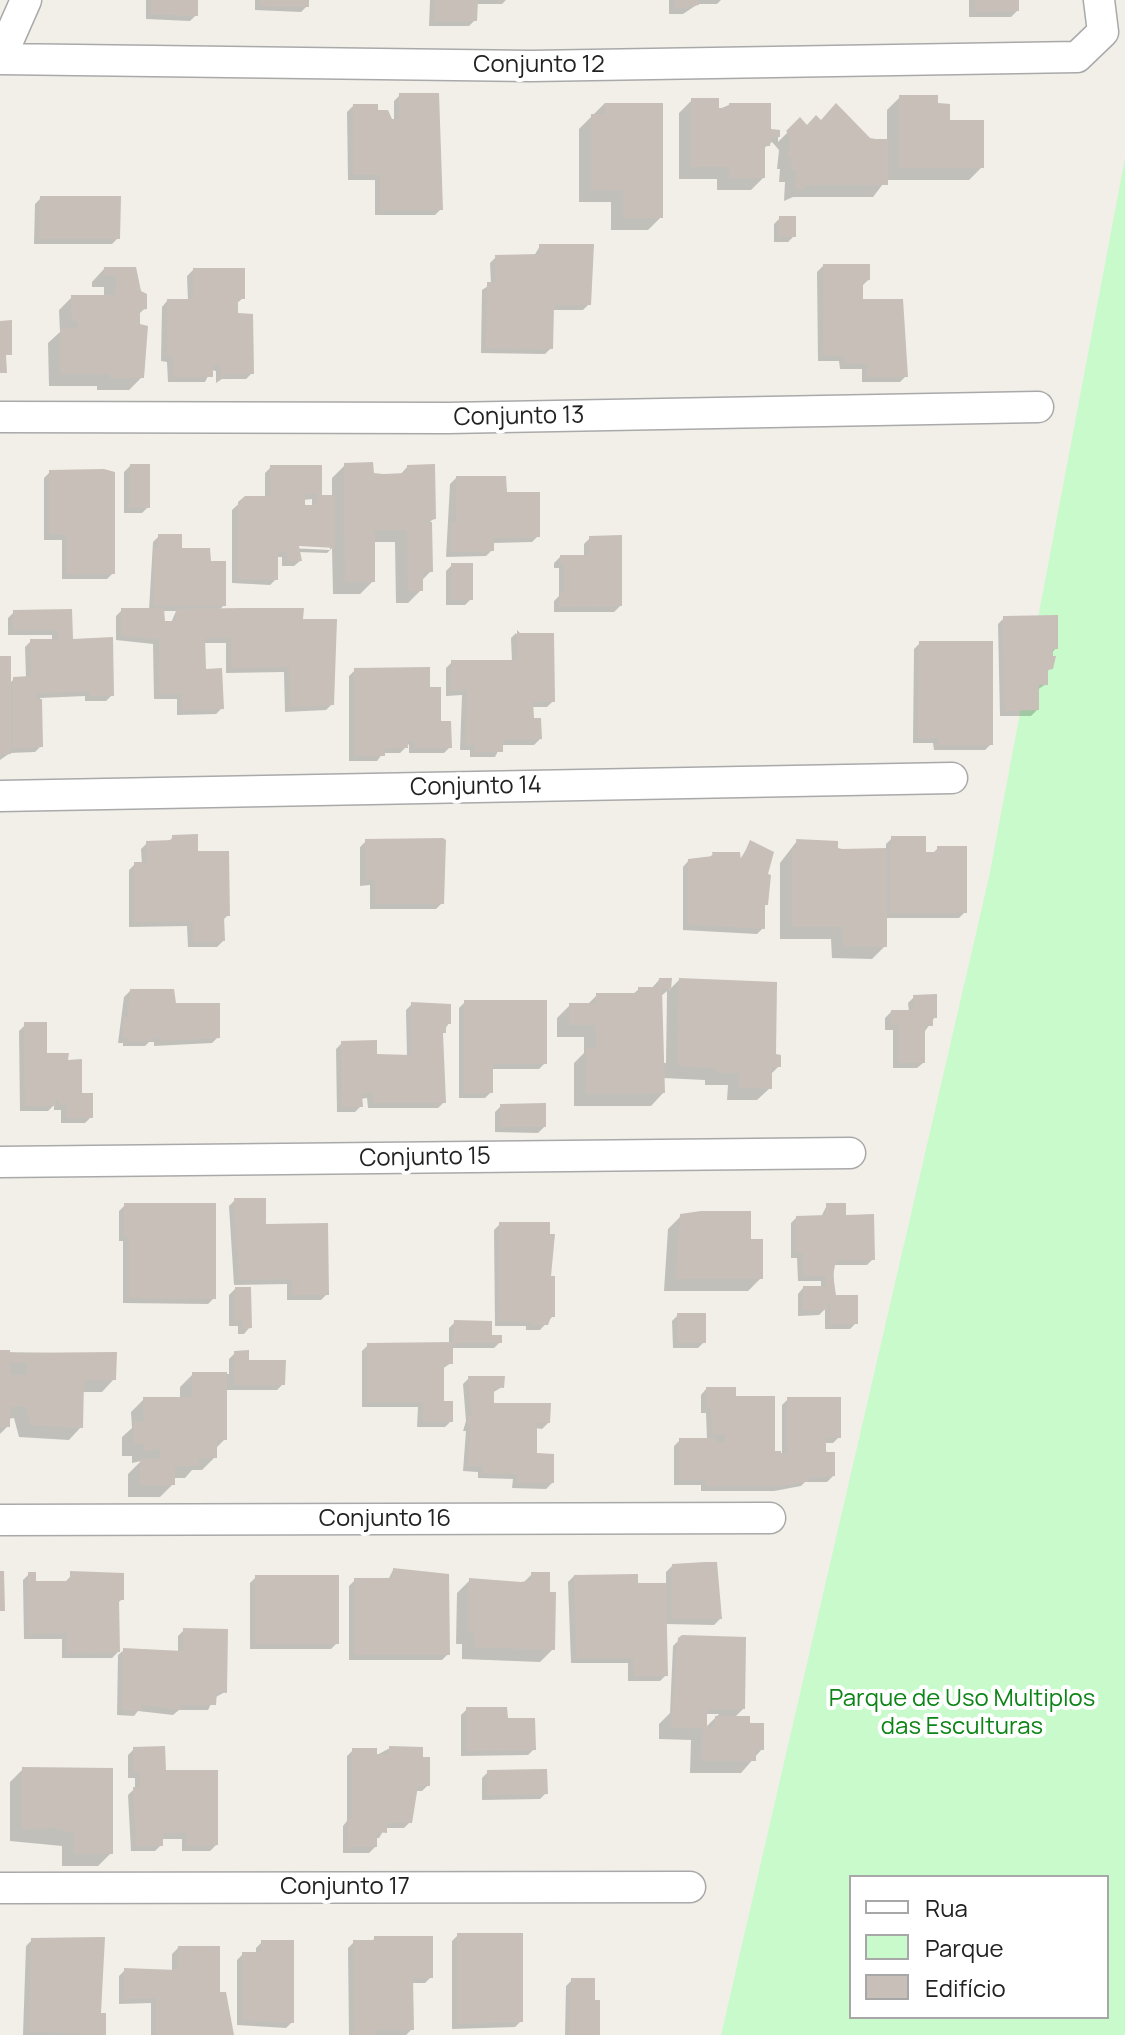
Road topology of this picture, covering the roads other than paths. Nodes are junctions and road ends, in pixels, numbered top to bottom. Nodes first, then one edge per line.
1 (26, 0) edge
2 (1099, 0) edge
3 (0, 59) edge
4 (1038, 407) dead end
5 (0, 417) edge
6 (952, 778) dead end
7 (0, 796) edge
8 (850, 1153) dead end
9 (0, 1162) edge
10 (770, 1518) dead end
11 (0, 1520) edge
12 (690, 1887) dead end
13 (0, 1888) edge

1 - 3 street
2 - 3 street, Conjunto 12
4 - 5 street, Conjunto 13
6 - 7 street, Conjunto 14
8 - 9 street, Conjunto 15
10 - 11 street, Conjunto 16
12 - 13 street, Conjunto 17

